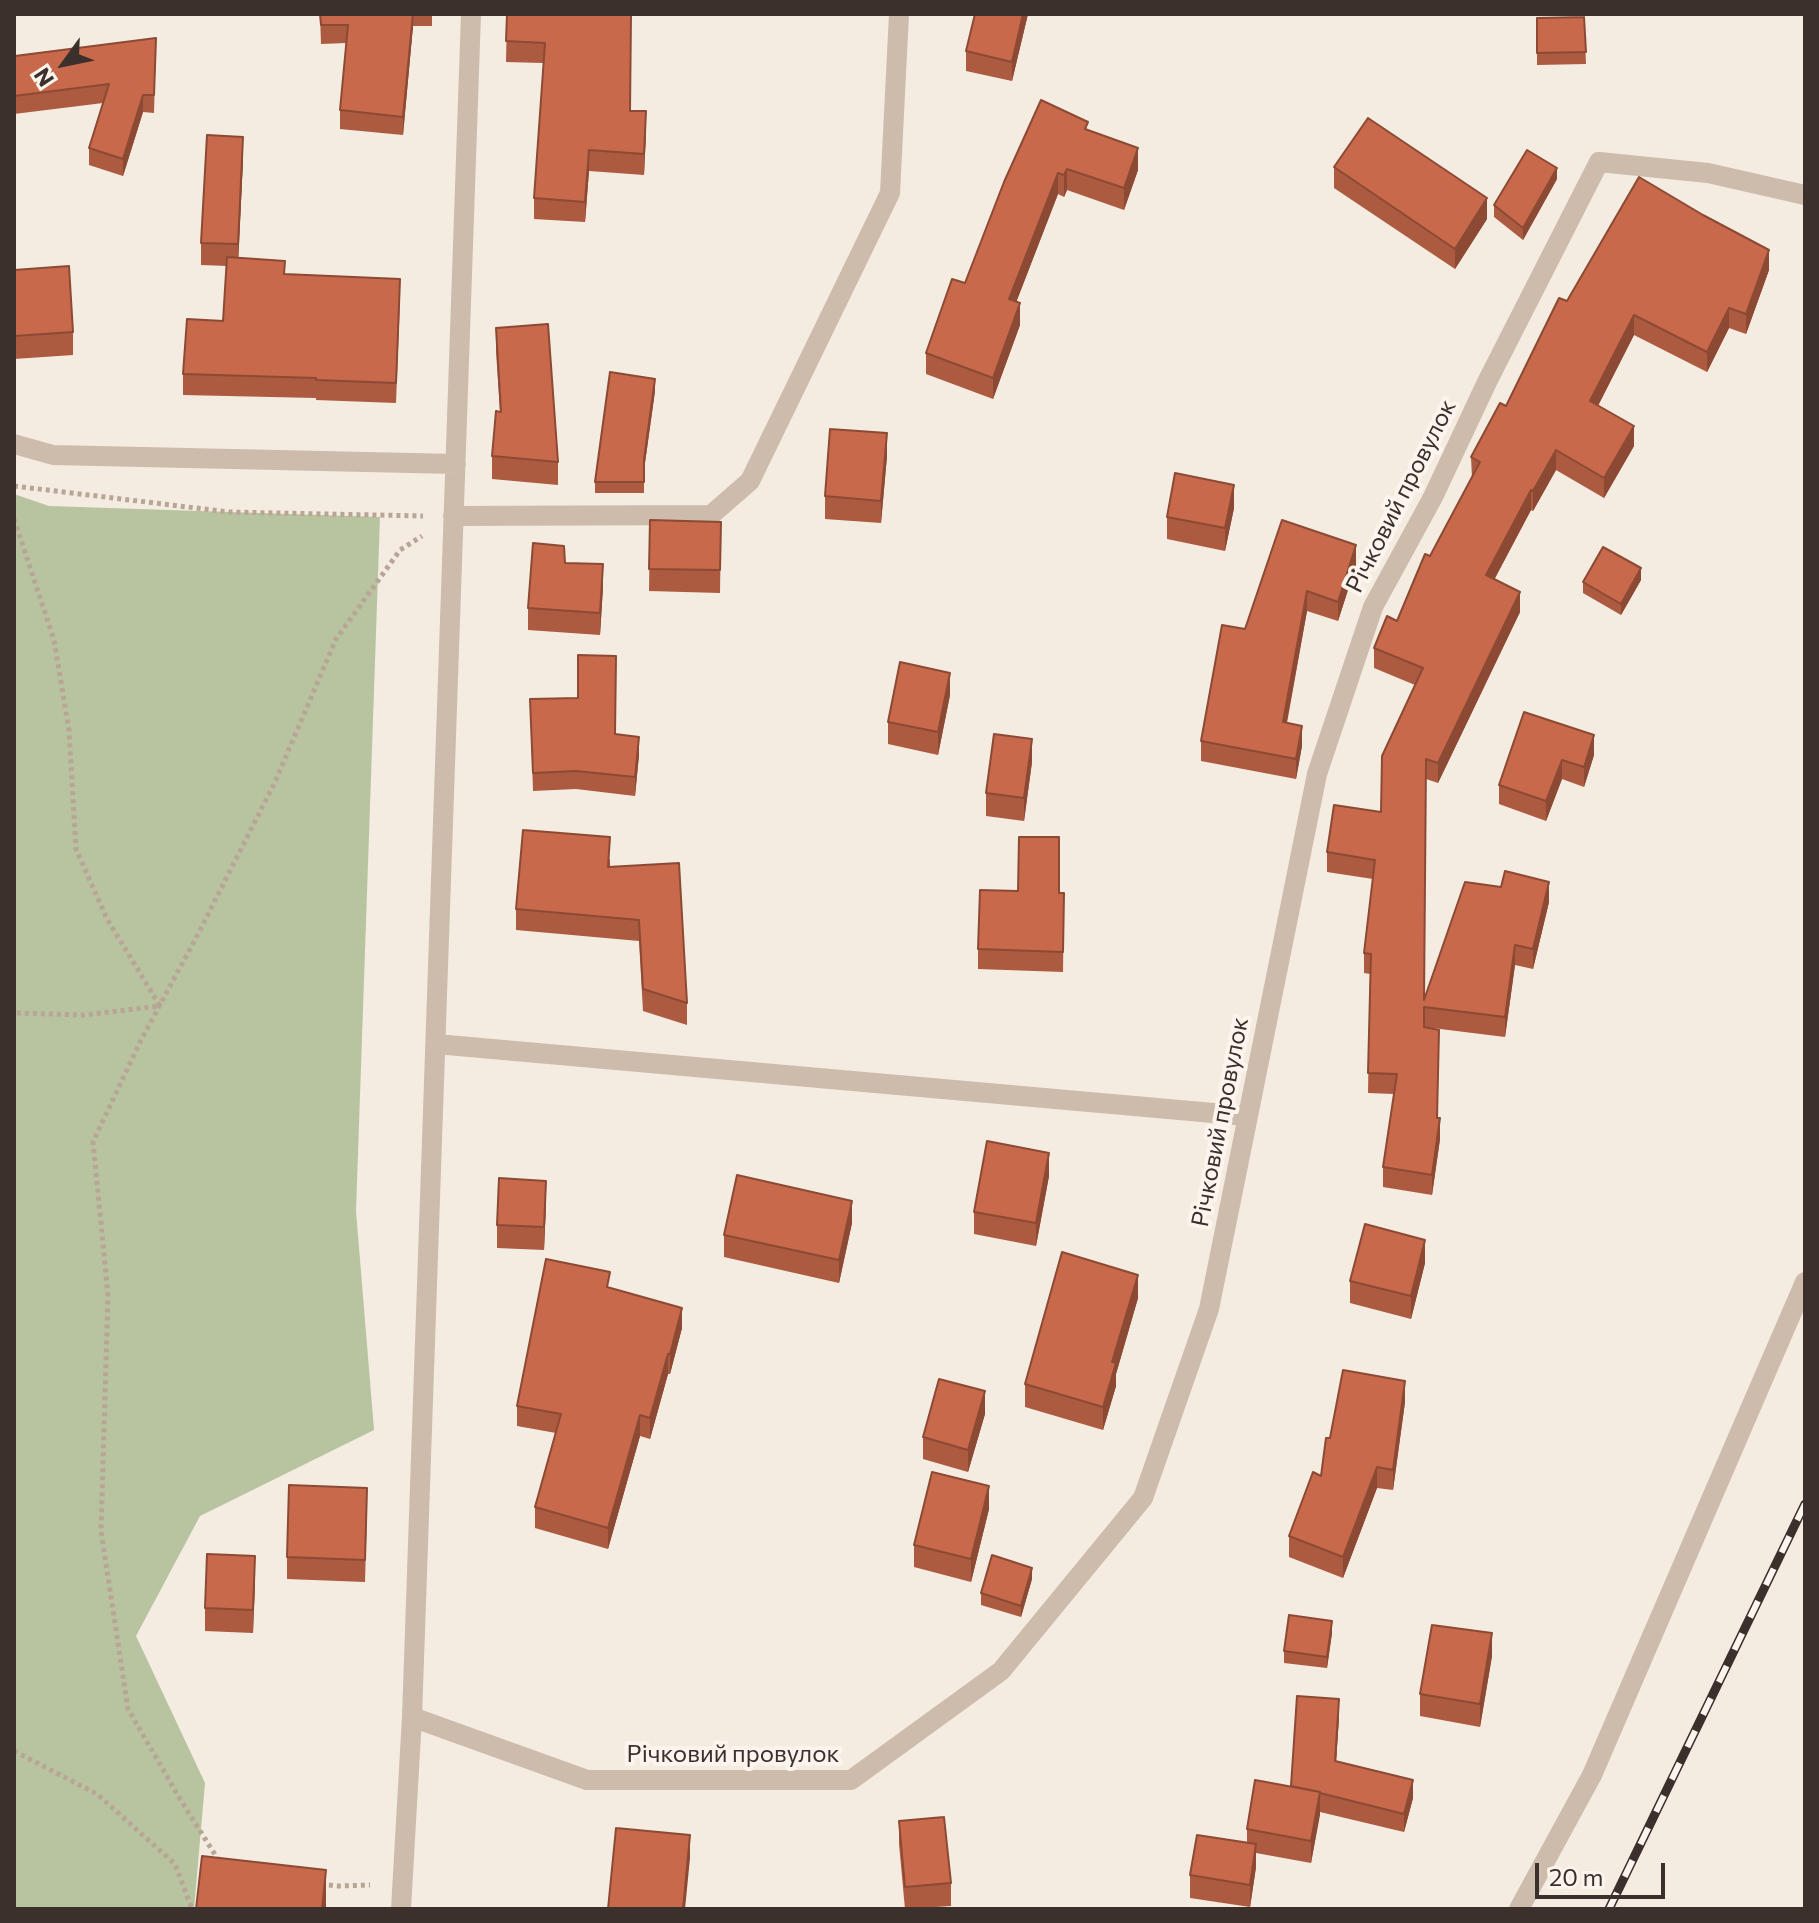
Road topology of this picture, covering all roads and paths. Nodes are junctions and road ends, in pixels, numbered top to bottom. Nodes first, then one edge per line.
1 (471, 14) edge
2 (899, 14) edge
3 (1805, 195) edge
4 (14, 444) edge
5 (456, 464) junction
6 (14, 486) edge
7 (453, 516) junction
8 (14, 519) edge
9 (160, 1006) junction
10 (14, 1013) edge
11 (436, 1044) junction
12 (1247, 1116) junction
13 (1805, 1282) edge
14 (412, 1717) junction
15 (14, 1751) edge
16 (220, 1863) edge
17 (310, 1883) edge
18 (403, 1883) junction
19 (192, 1909) edge
20 (401, 1909) edge
21 (1519, 1909) edge

1 - 5 street
2 - 7 street
3 - 12 street, Річковий провулок
4 - 5 street
5 - 7 street
6 - 7 path
7 - 9 path
7 - 11 street
8 - 9 path
9 - 10 path
9 - 16 path
11 - 12 street
11 - 14 street
12 - 14 street, Річковий провулок
13 - 21 street
14 - 18 street
15 - 19 path
17 - 18 path
18 - 20 street

